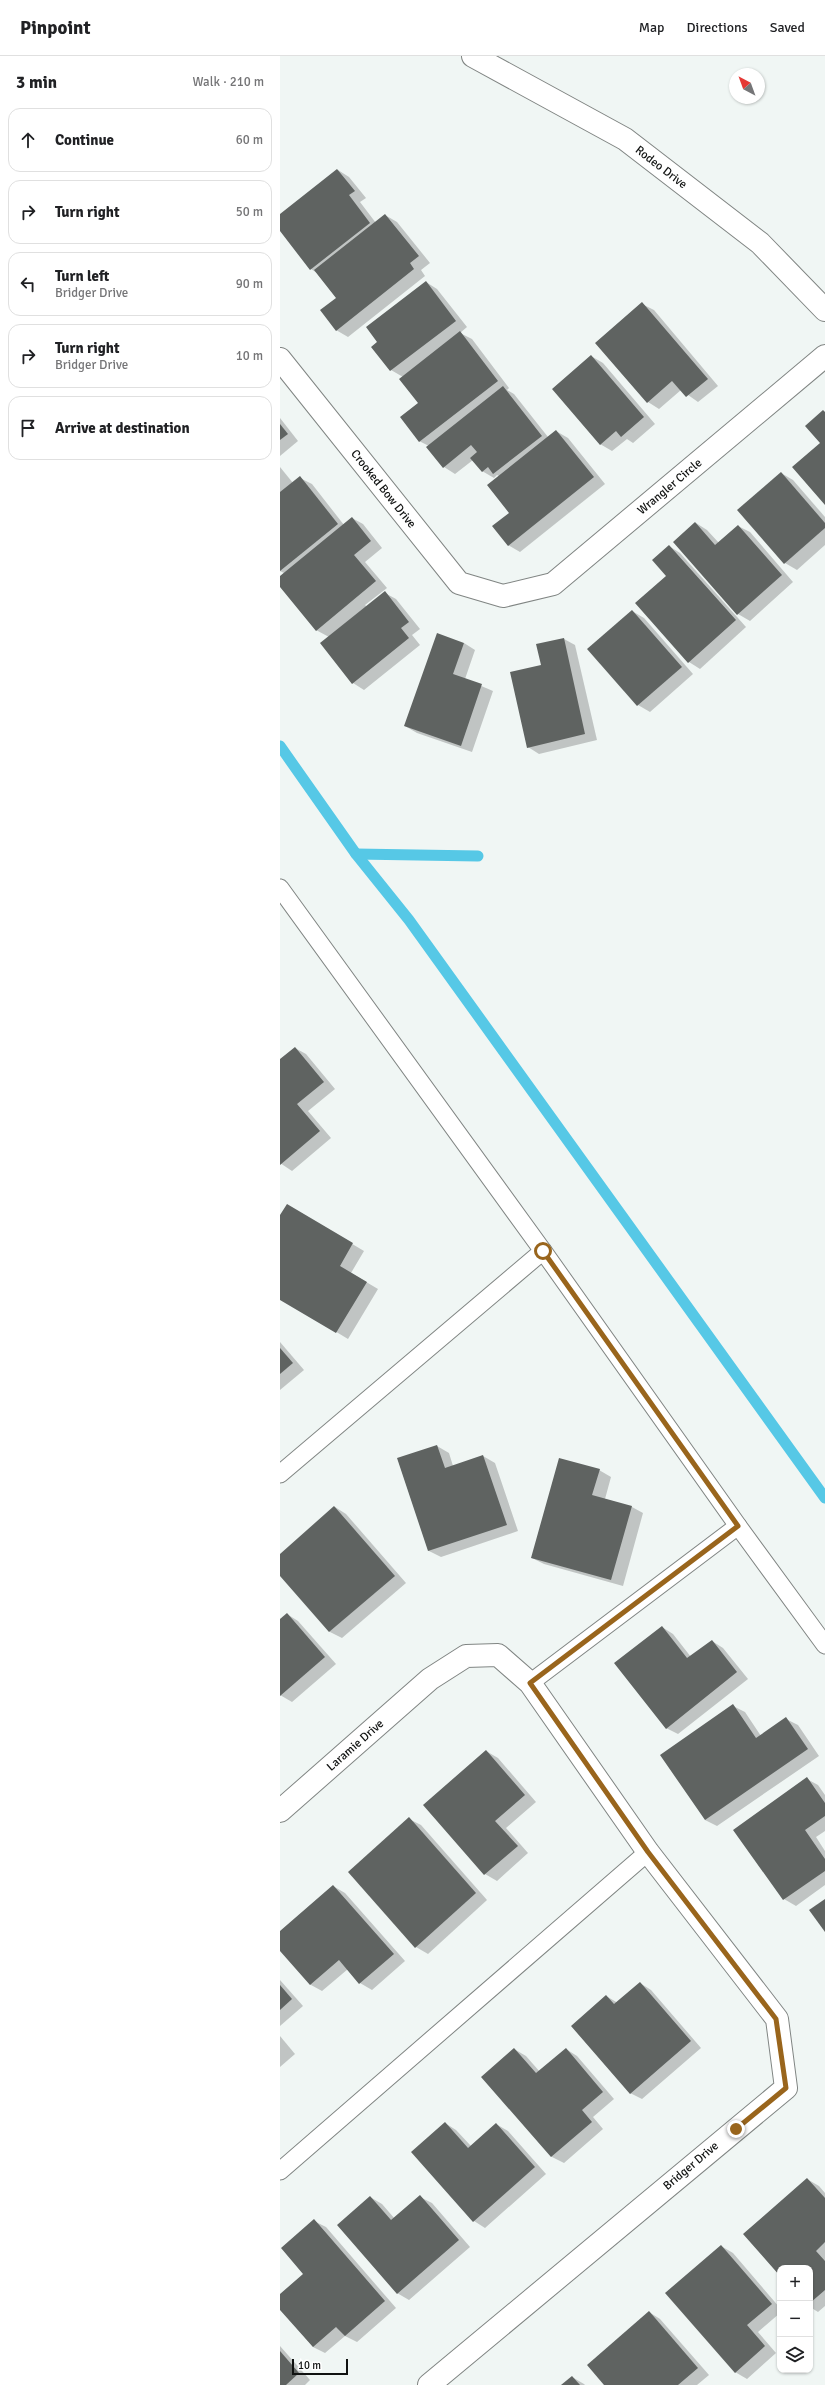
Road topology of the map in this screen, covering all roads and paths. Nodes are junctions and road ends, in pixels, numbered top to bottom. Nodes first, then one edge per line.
1 (473, 56) edge
2 (825, 310) edge
3 (825, 356) edge
4 (280, 359) edge
5 (503, 596) joint
6 (280, 888) edge
7 (543, 1251) junction
8 (280, 1474) edge
9 (738, 1526) junction
10 (825, 1645) edge
11 (430, 1679) joint
12 (530, 1683) junction
13 (280, 1811) edge
14 (648, 1852) junction
15 (280, 2170) edge
16 (429, 2385) edge

1 - 2 street, Rodeo Drive
3 - 5 street, Wrangler Circle
4 - 5 street, Crooked Bow Drive
6 - 7 lane
7 - 8 lane
7 - 9 lane
9 - 10 lane
9 - 12 lane
11 - 12 street, Bridger Drive
11 - 13 street, Laramie Drive
12 - 14 street, Bridger Drive
14 - 15 lane
14 - 16 street, Bridger Drive

